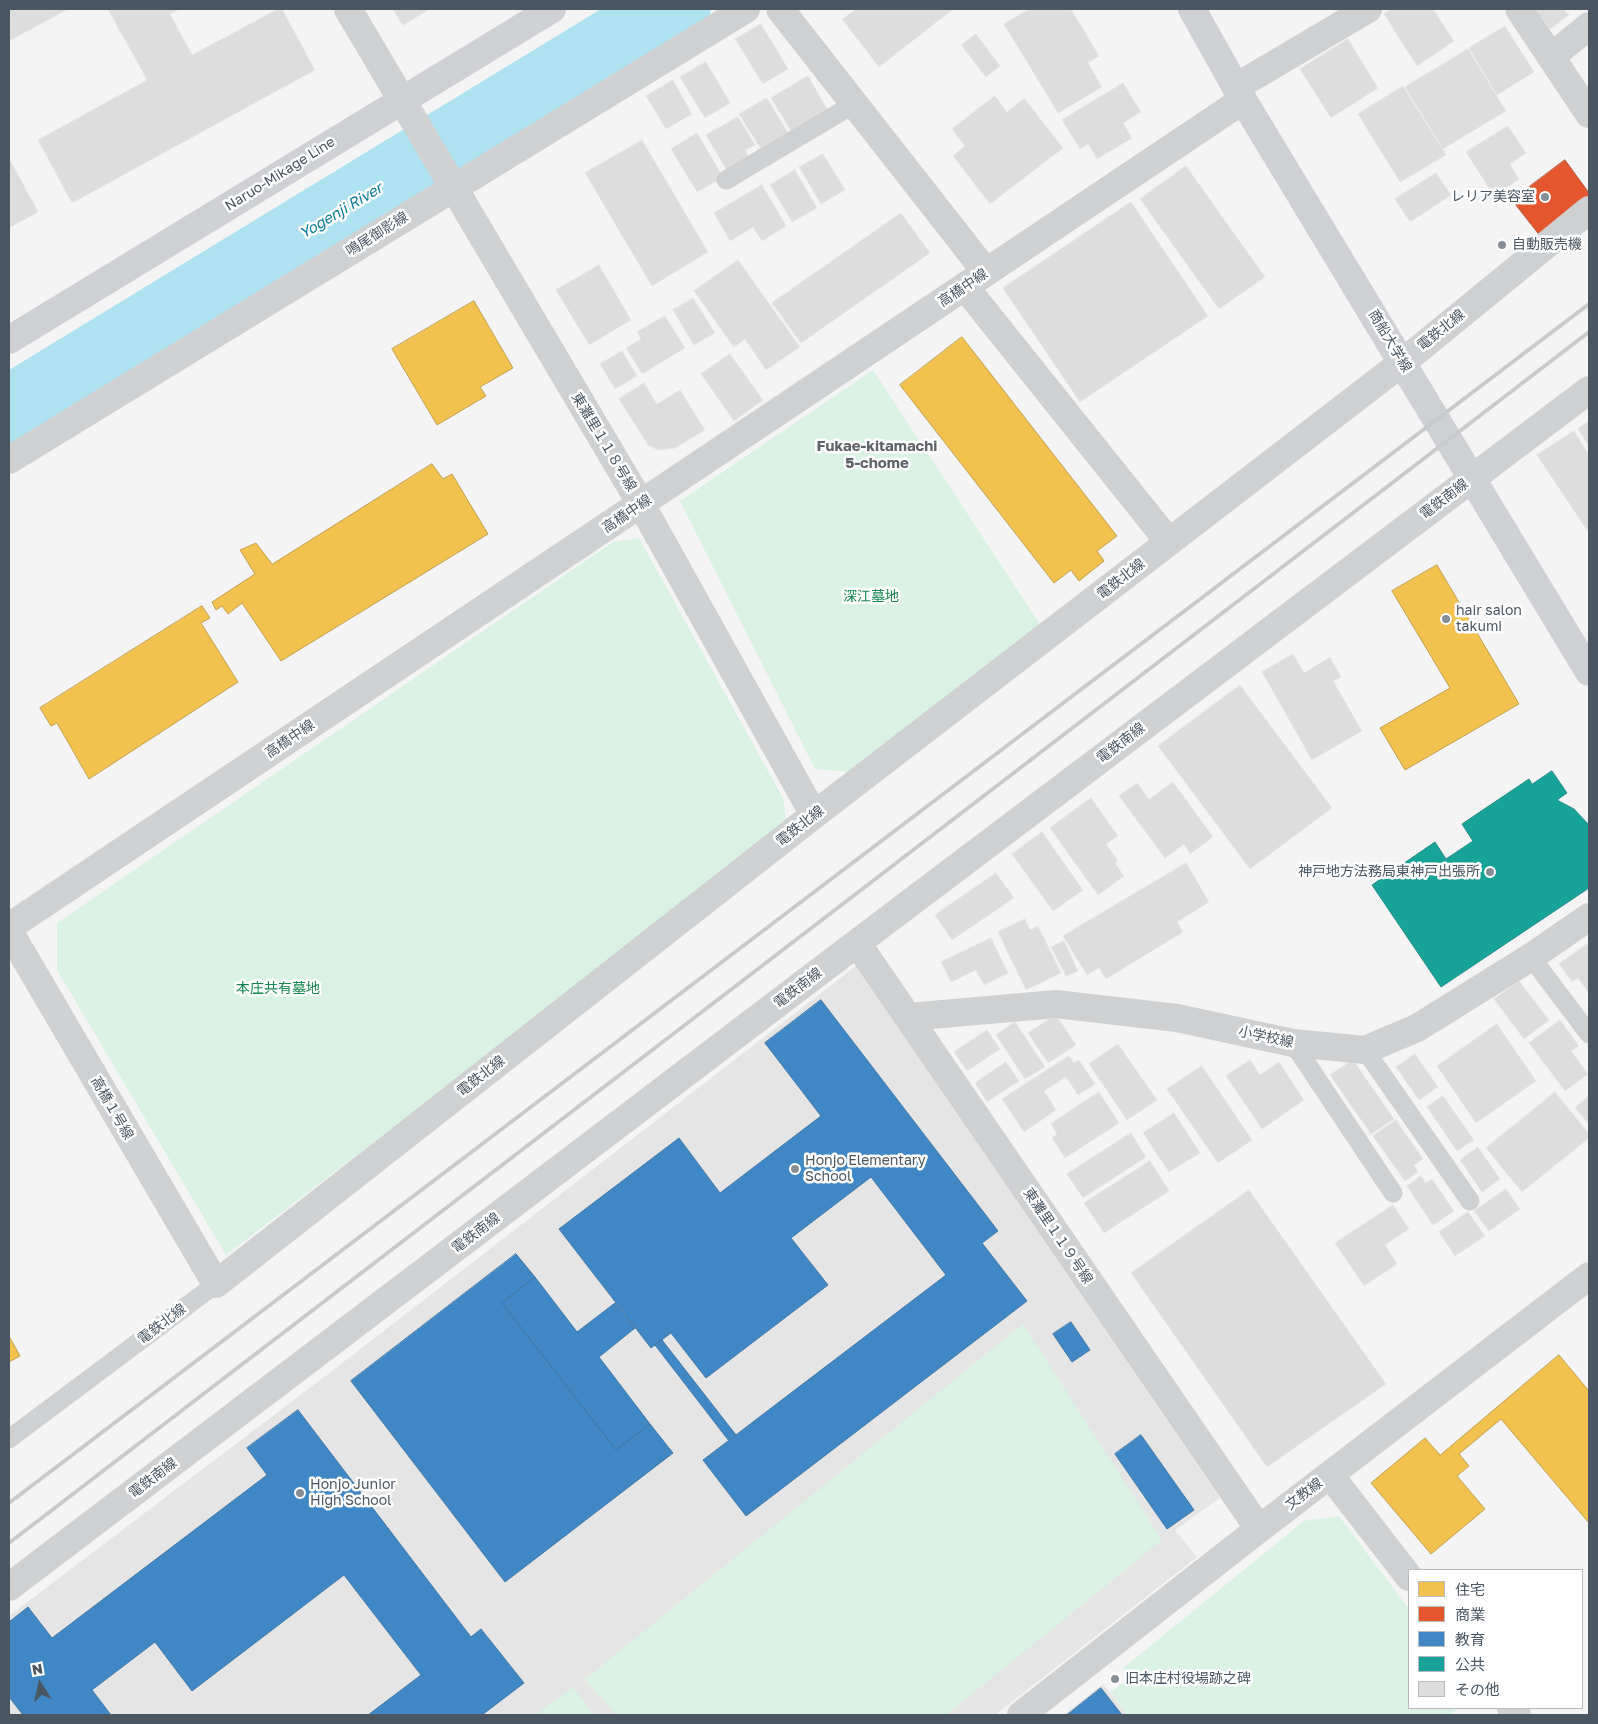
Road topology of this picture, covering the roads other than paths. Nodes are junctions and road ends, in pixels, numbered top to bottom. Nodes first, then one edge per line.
1 (348, 9) edge
2 (552, 9) edge
3 (746, 9) edge
4 (780, 9) edge
5 (1192, 9) edge
6 (1368, 9) edge
7 (1519, 9) edge
8 (1589, 26) edge
9 (1551, 57) junction
10 (1240, 94) junction
11 (402, 99) junction
12 (854, 104) junction
13 (1589, 114) edge
14 (726, 180) dead end
15 (451, 181) junction
16 (1589, 210) edge
17 (976, 280) junction
18 (9, 340) edge
19 (1403, 362) junction
20 (1589, 390) edge
21 (9, 460) edge
22 (1472, 478) junction
23 (641, 504) junction
24 (1169, 542) junction
25 (1589, 672) edge
26 (814, 815) junction
27 (1589, 917) edge
28 (9, 927) edge
29 (9, 931) edge
30 (857, 943) junction
31 (1532, 957) junction
32 (908, 1017) junction
33 (1589, 1034) edge
34 (1293, 1044) junction
35 (1365, 1050) junction
36 (1393, 1193) dead end
37 (1470, 1201) dead end
38 (1589, 1276) edge
39 (216, 1284) junction
40 (9, 1439) edge
41 (1330, 1475) junction
42 (1258, 1529) junction
43 (1408, 1576) edge
44 (9, 1587) edge
45 (1021, 1715) edge

1 - 11 street, 東灘里１１８号線
2 - 11 street, Naruo-Mikage Line
3 - 15 street, 鳴尾御影線
4 - 12 street
5 - 10 street, 商船大学線
6 - 10 street, 高橋中線
7 - 9 street
8 - 9 street
9 - 13 street
10 - 17 street, 高橋中線
10 - 19 street, 商船大学線
11 - 15 street, 東灘里１１８号線
11 - 18 street, Naruo-Mikage Line
12 - 14 lane
12 - 17 street
15 - 21 street, 鳴尾御影線
15 - 23 street, 東灘里１１８号線
16 - 19 street, 電鉄北線
17 - 23 street, 高橋中線
17 - 24 street
19 - 22 street, 商船大学線
19 - 24 street, 電鉄北線
20 - 22 street, 電鉄南線
22 - 25 street, 商船大学線
22 - 30 street, 電鉄南線
23 - 26 street, 東灘里１１８号線
23 - 28 street, 高橋中線
24 - 26 street, 電鉄北線
26 - 39 street, 電鉄北線
27 - 31 street, 小学校線
29 - 39 street, 高橋１号線
30 - 32 street, 東灘里１１９号線
30 - 44 street, 電鉄南線
31 - 33 lane
31 - 35 street, 小学校線
32 - 34 street, 小学校線
32 - 42 street, 東灘里１１９号線
34 - 35 street, 小学校線
34 - 36 lane
35 - 37 lane
38 - 41 street, 文教線
39 - 40 lane, 電鉄北線
41 - 42 street, 文教線
41 - 43 street
42 - 45 street, 文教線

